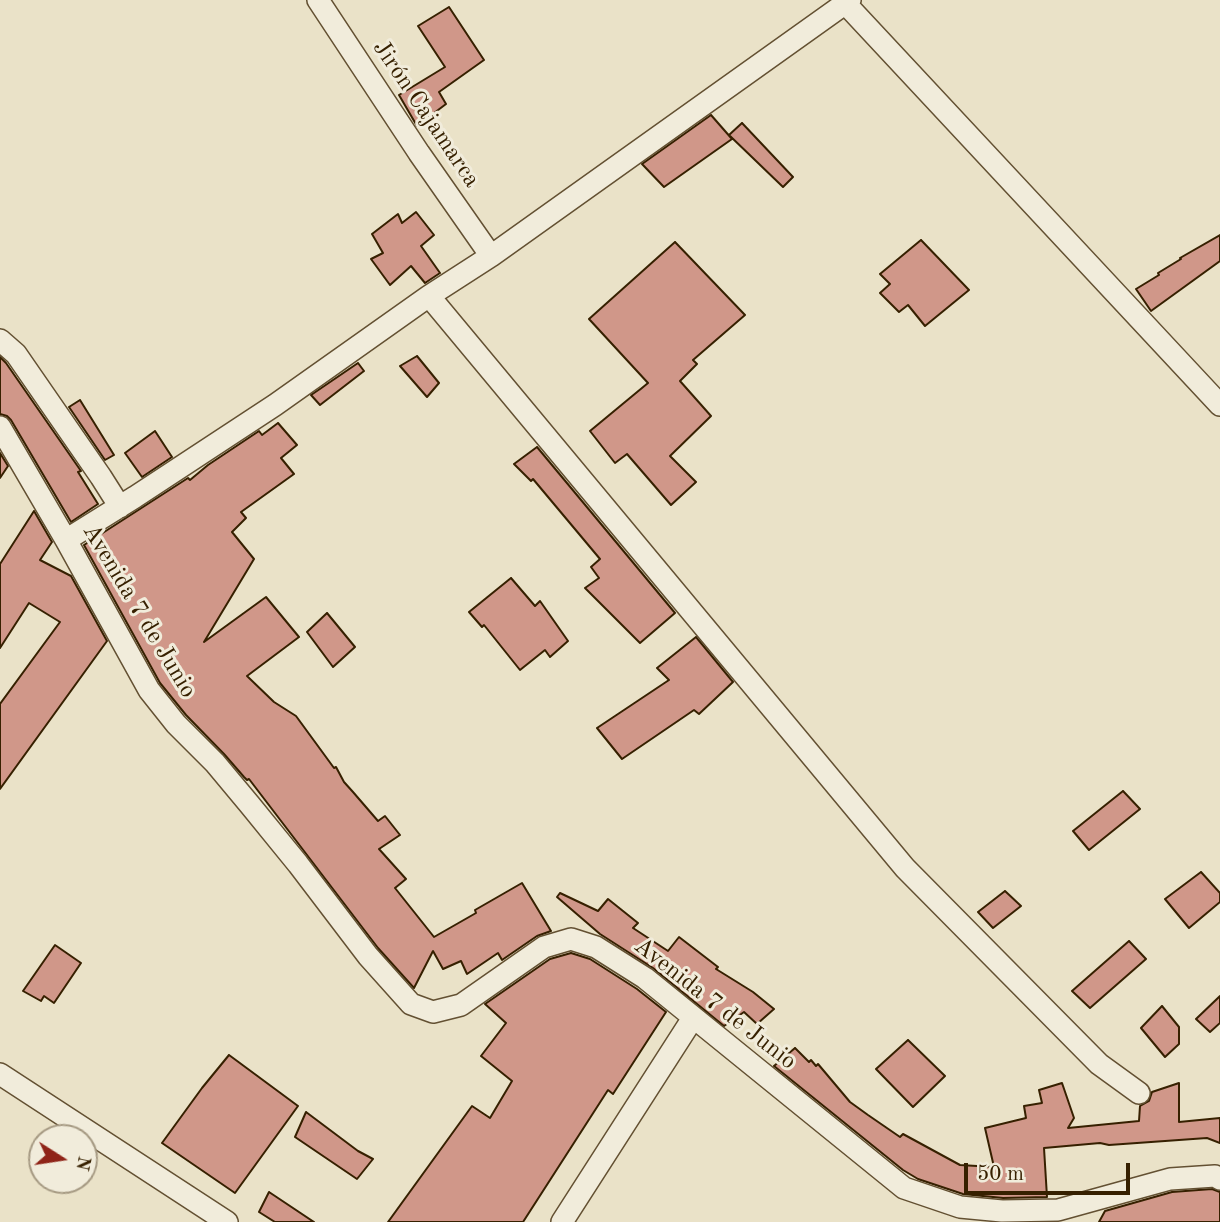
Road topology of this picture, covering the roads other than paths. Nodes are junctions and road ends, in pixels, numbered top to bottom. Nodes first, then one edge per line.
1 (318, 0) edge
2 (848, 2) edge
3 (491, 256) junction
4 (429, 296) junction
5 (0, 340) edge
6 (1220, 405) edge
7 (0, 427) edge
8 (120, 507) junction
9 (66, 540) junction
10 (693, 1018) junction
11 (0, 1074) edge
12 (1139, 1093) dead end
13 (1220, 1179) edge
14 (226, 1222) edge
15 (562, 1222) edge

1 - 3 street, Jirón Cajamarca
2 - 3 street
2 - 6 street
3 - 4 street
4 - 8 street
4 - 12 street
5 - 8 street
7 - 9 street, Avenida 7 de Junio
8 - 9 street
9 - 10 street, Avenida 7 de Junio
10 - 13 street, Avenida 7 de Junio
10 - 15 street
11 - 14 street

